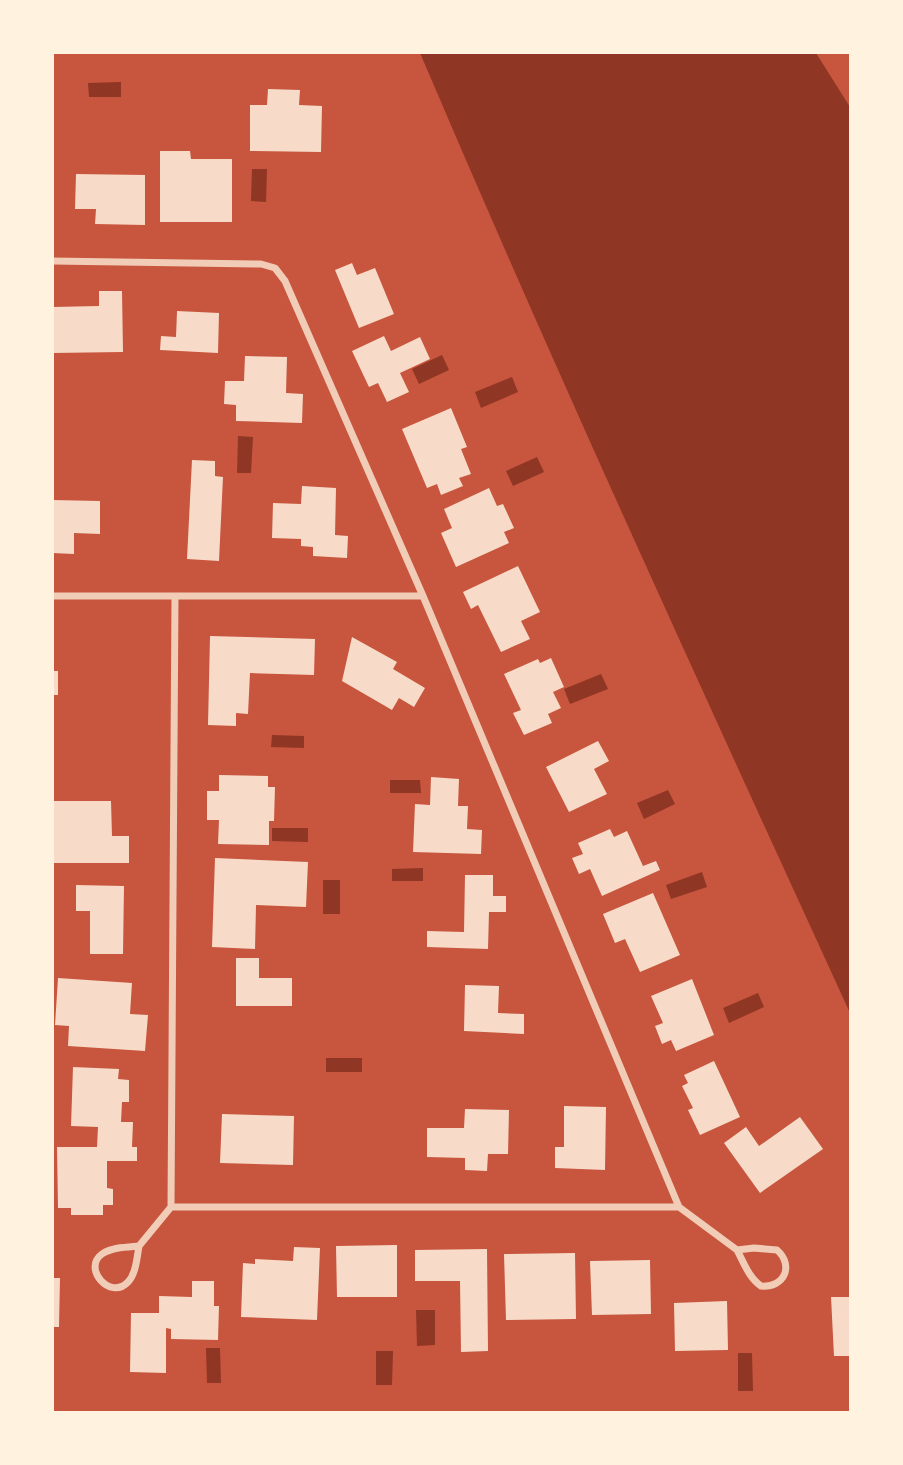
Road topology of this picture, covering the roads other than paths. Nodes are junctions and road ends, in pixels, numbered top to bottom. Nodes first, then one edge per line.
1 (52, 261) edge
2 (52, 596) edge
3 (175, 596) junction
4 (423, 596) junction
5 (171, 1207) junction
6 (679, 1207) junction
7 (139, 1246) junction
8 (737, 1250) junction

1 - 4 street
2 - 3 street
3 - 4 street
3 - 5 street
4 - 6 street
5 - 6 street
5 - 7 street
6 - 8 street
7 - 7 street
8 - 8 street

